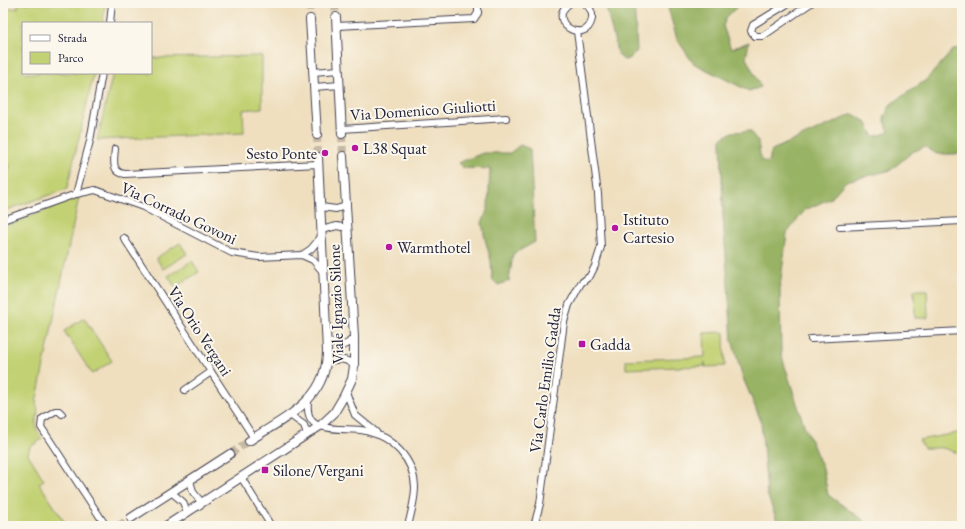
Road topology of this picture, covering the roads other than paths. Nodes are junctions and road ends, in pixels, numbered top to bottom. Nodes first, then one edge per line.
1 (112, 3) edge
2 (478, 3) edge
3 (570, 3) edge
4 (584, 3) edge
5 (789, 3) edge
6 (811, 3) edge
7 (310, 19) tunnel mouth
8 (110, 22) edge
9 (336, 22) joint
10 (577, 31) junction
11 (339, 70) junction
12 (313, 72) junction
13 (102, 74) edge
14 (340, 85) junction
15 (314, 87) junction
16 (506, 118) dead end
17 (342, 131) joint
18 (317, 135) tunnel mouth
19 (115, 149) dead end
20 (343, 156) tunnel mouth
21 (318, 161) joint
22 (76, 194) junction
23 (346, 206) junction
24 (321, 208) junction
25 (3, 220) edge
26 (962, 221) edge
27 (840, 227) dead end
28 (347, 228) junction
29 (321, 233) junction
30 (124, 238) dead end
31 (302, 255) junction
32 (323, 272) junction
33 (962, 331) edge
34 (354, 337) junction
35 (811, 339) dead end
36 (327, 341) junction
37 (327, 362) junction
38 (354, 366) junction
39 (211, 372) junction
40 (185, 390) dead end
41 (346, 392) junction
42 (308, 402) junction
43 (62, 414) dead end
44 (290, 415) junction
45 (320, 426) junction
46 (307, 434) junction
47 (381, 435) junction
48 (251, 440) joint
49 (230, 454) tunnel mouth
50 (241, 477) junction
51 (190, 480) junction
52 (171, 492) junction
53 (202, 503) junction
54 (187, 513) junction
55 (131, 518) tunnel mouth
56 (106, 526) edge
57 (166, 526) edge
58 (271, 526) edge
59 (408, 526) edge
60 (534, 526) edge

1 - 8 street
2 - 9 street
3 - 10 street
4 - 10 street
5 - 6 street
7 - 12 street
9 - 11 street
10 - 60 street, Via Carlo Emilio Gadda
11 - 12 street
11 - 14 street
12 - 15 street
13 - 22 street
14 - 15 street
14 - 17 street
15 - 18 street
16 - 17 street, Via Domenico Giuliotti
19 - 21 street
20 - 23 street, Viale Ignazio Silone
21 - 24 street, Viale Ignazio Silone
22 - 25 street, Via Corrado Govoni
22 - 31 street, Via Corrado Govoni
23 - 24 street
23 - 28 street, Viale Ignazio Silone
24 - 29 street, Viale Ignazio Silone
26 - 27 street
28 - 29 street
28 - 34 street, Viale Ignazio Silone
29 - 31 street
29 - 32 street, Viale Ignazio Silone
30 - 39 street, Via Orio Vergani
31 - 32 street
32 - 36 street, Viale Ignazio Silone
33 - 35 street
34 - 36 street
34 - 38 street, Viale Ignazio Silone
36 - 37 street, Viale Ignazio Silone
37 - 38 street
37 - 42 street, Viale Ignazio Silone
38 - 41 street, Viale Ignazio Silone
39 - 40 street
39 - 48 street, Via Orio Vergani
41 - 45 street, Viale Ignazio Silone
41 - 47 street
42 - 44 street, Viale Ignazio Silone
42 - 45 street
43 - 56 street
44 - 46 street
44 - 48 street, Viale Ignazio Silone
45 - 46 street, Viale Ignazio Silone
45 - 47 street
46 - 50 street, Viale Ignazio Silone
47 - 59 street
49 - 51 street
50 - 53 street, Viale Ignazio Silone
50 - 58 street
51 - 52 street
51 - 53 street
52 - 54 street
52 - 55 street
53 - 54 street, Viale Ignazio Silone
54 - 57 street, Viale Ignazio Silone

